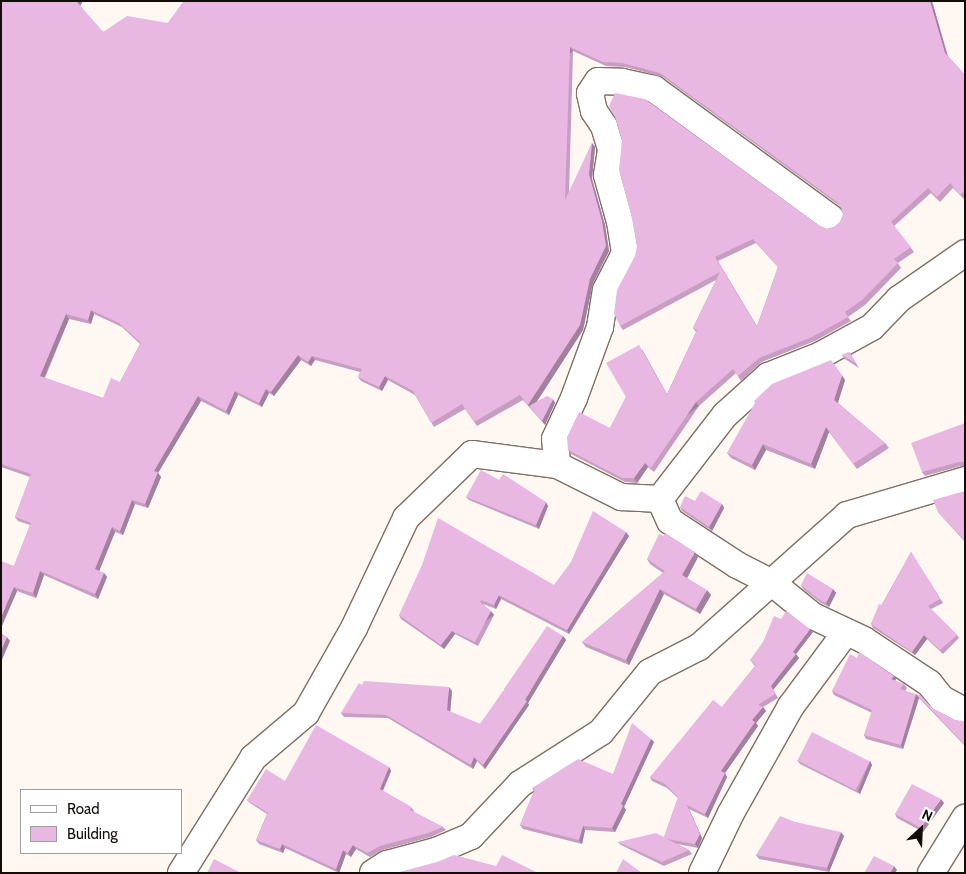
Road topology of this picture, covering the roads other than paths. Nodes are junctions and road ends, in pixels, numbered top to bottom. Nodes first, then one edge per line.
1 (830, 218) dead end
2 (965, 253) edge
3 (556, 465) junction
4 (965, 480) edge
5 (660, 499) junction
6 (771, 582) junction
7 (846, 632) junction
8 (965, 711) edge
9 (965, 818) edge
10 (181, 873) edge
11 (373, 873) edge
12 (702, 873) edge
13 (931, 873) edge

1 - 3 street
2 - 5 street
3 - 5 street
3 - 10 street
4 - 6 street
5 - 6 street
6 - 7 street
6 - 11 street
7 - 8 street
7 - 12 street
9 - 13 street

